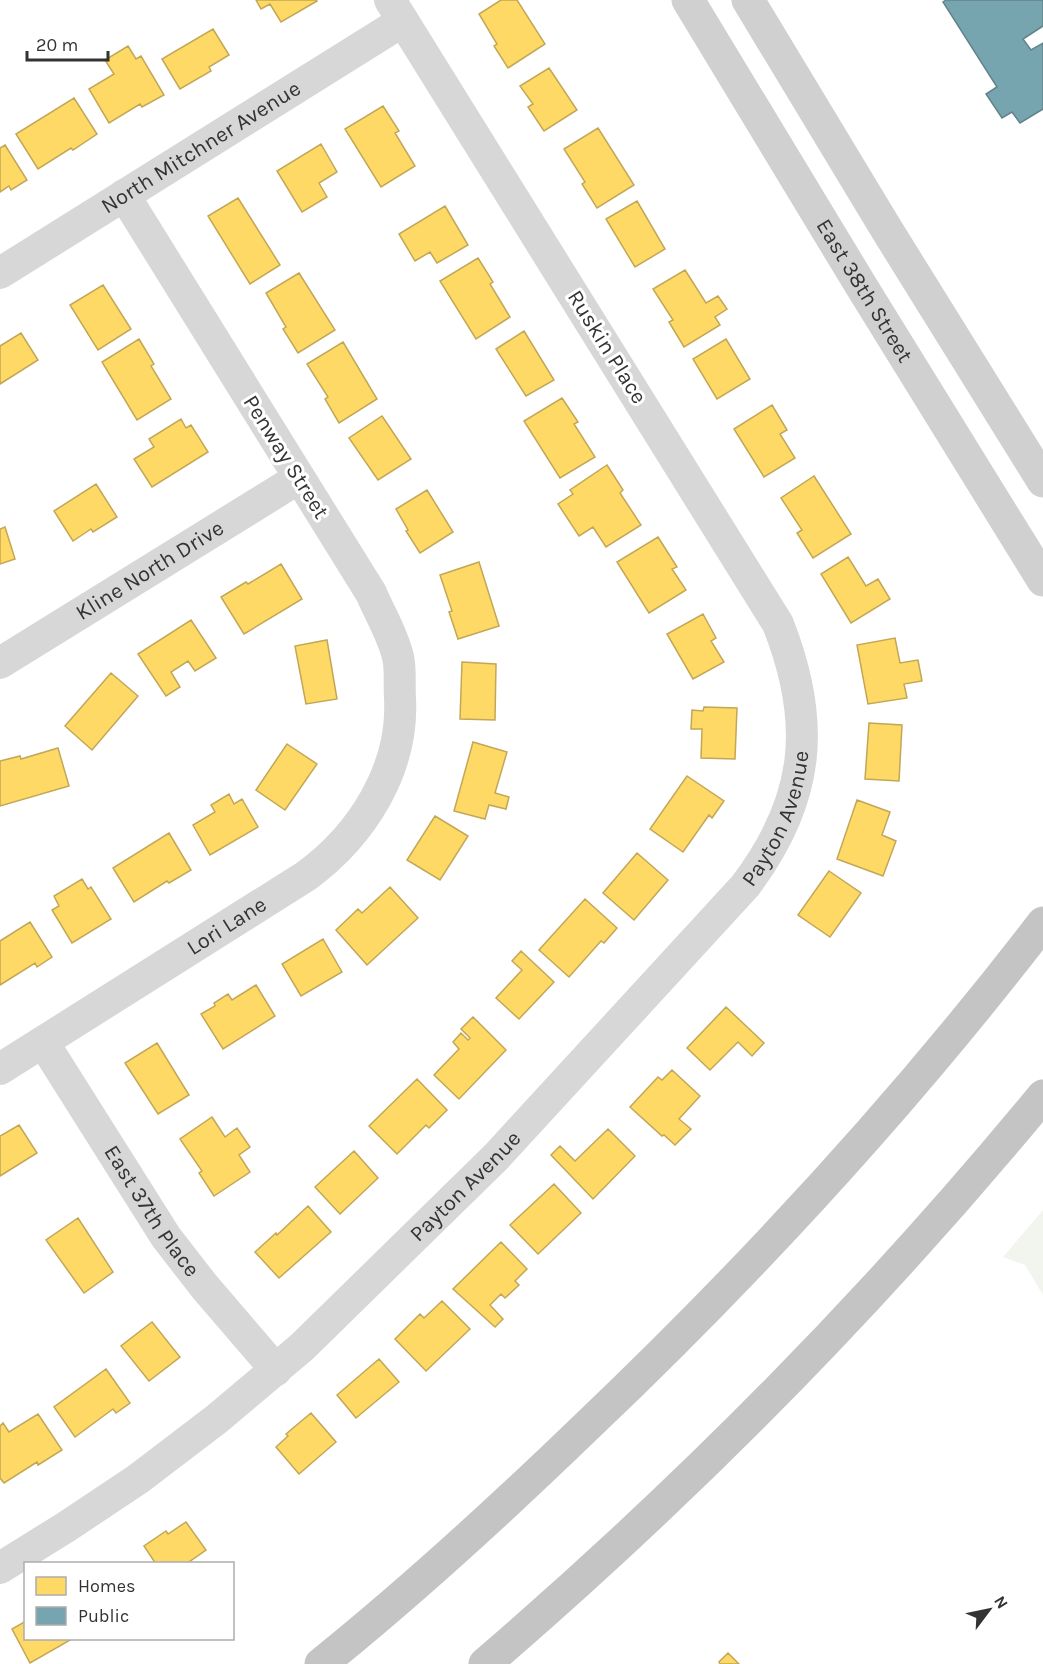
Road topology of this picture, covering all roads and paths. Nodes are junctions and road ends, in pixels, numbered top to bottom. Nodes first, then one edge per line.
1 (688, 0) edge
2 (748, 0) edge
3 (397, 10) edge
4 (124, 195) junction
5 (0, 273) edge
6 (299, 478) junction
7 (1043, 481) edge
8 (1043, 580) edge
9 (0, 663) edge
10 (802, 705) joint
11 (398, 733) joint
12 (1043, 923) edge
13 (43, 1042) junction
14 (0, 1069) edge
15 (1043, 1096) edge
16 (276, 1370) junction
17 (0, 1568) edge
18 (321, 1664) edge
19 (485, 1664) edge

1 - 8 main road, East 38th Street
2 - 7 main road
3 - 4 street, North Mitchner Avenue
3 - 10 street, Ruskin Place
4 - 5 street, North Mitchner Avenue
4 - 6 street, Penway Street
6 - 9 street, Kline North Drive
6 - 11 street, Penway Street
10 - 16 street, Payton Avenue
11 - 13 street, Lori Lane
12 - 18 highway
13 - 14 street, Lori Lane
13 - 16 street, East 37th Place
15 - 19 highway
16 - 17 street, Payton Avenue

